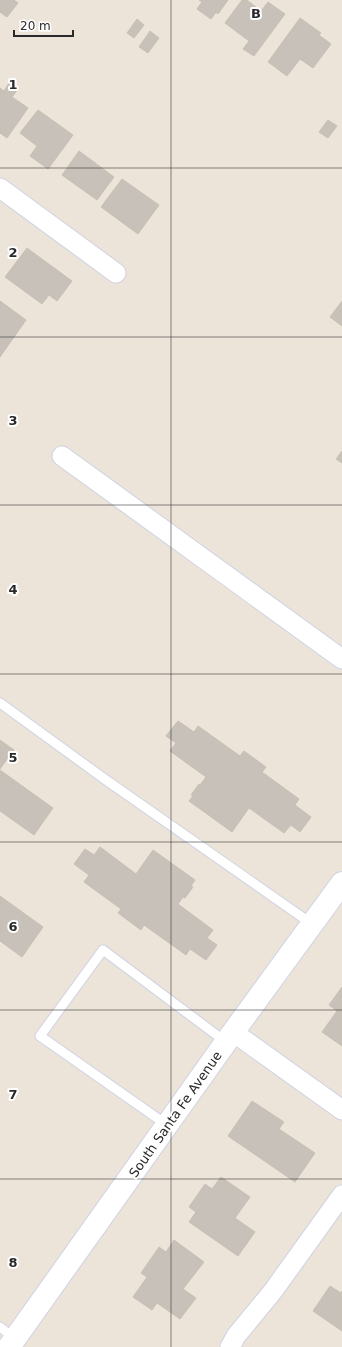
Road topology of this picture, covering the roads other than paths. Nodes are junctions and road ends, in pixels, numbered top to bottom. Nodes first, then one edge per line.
1 (3, 197) edge
2 (116, 273) dead end
3 (62, 456) dead end
4 (342, 658) edge
5 (0, 703) edge
6 (342, 882) edge
7 (312, 924) junction
8 (230, 1037) junction
9 (342, 1110) edge
10 (167, 1125) junction
11 (342, 1195) edge
12 (8, 1338) edge
13 (230, 1347) edge

1 - 2 street
3 - 4 street
5 - 7 lane
6 - 7 main road, South Santa Fe Avenue
7 - 8 main road, South Santa Fe Avenue
8 - 9 street
8 - 10 main road, South Santa Fe Avenue
8 - 10 lane
10 - 12 main road, South Santa Fe Avenue
11 - 13 street

